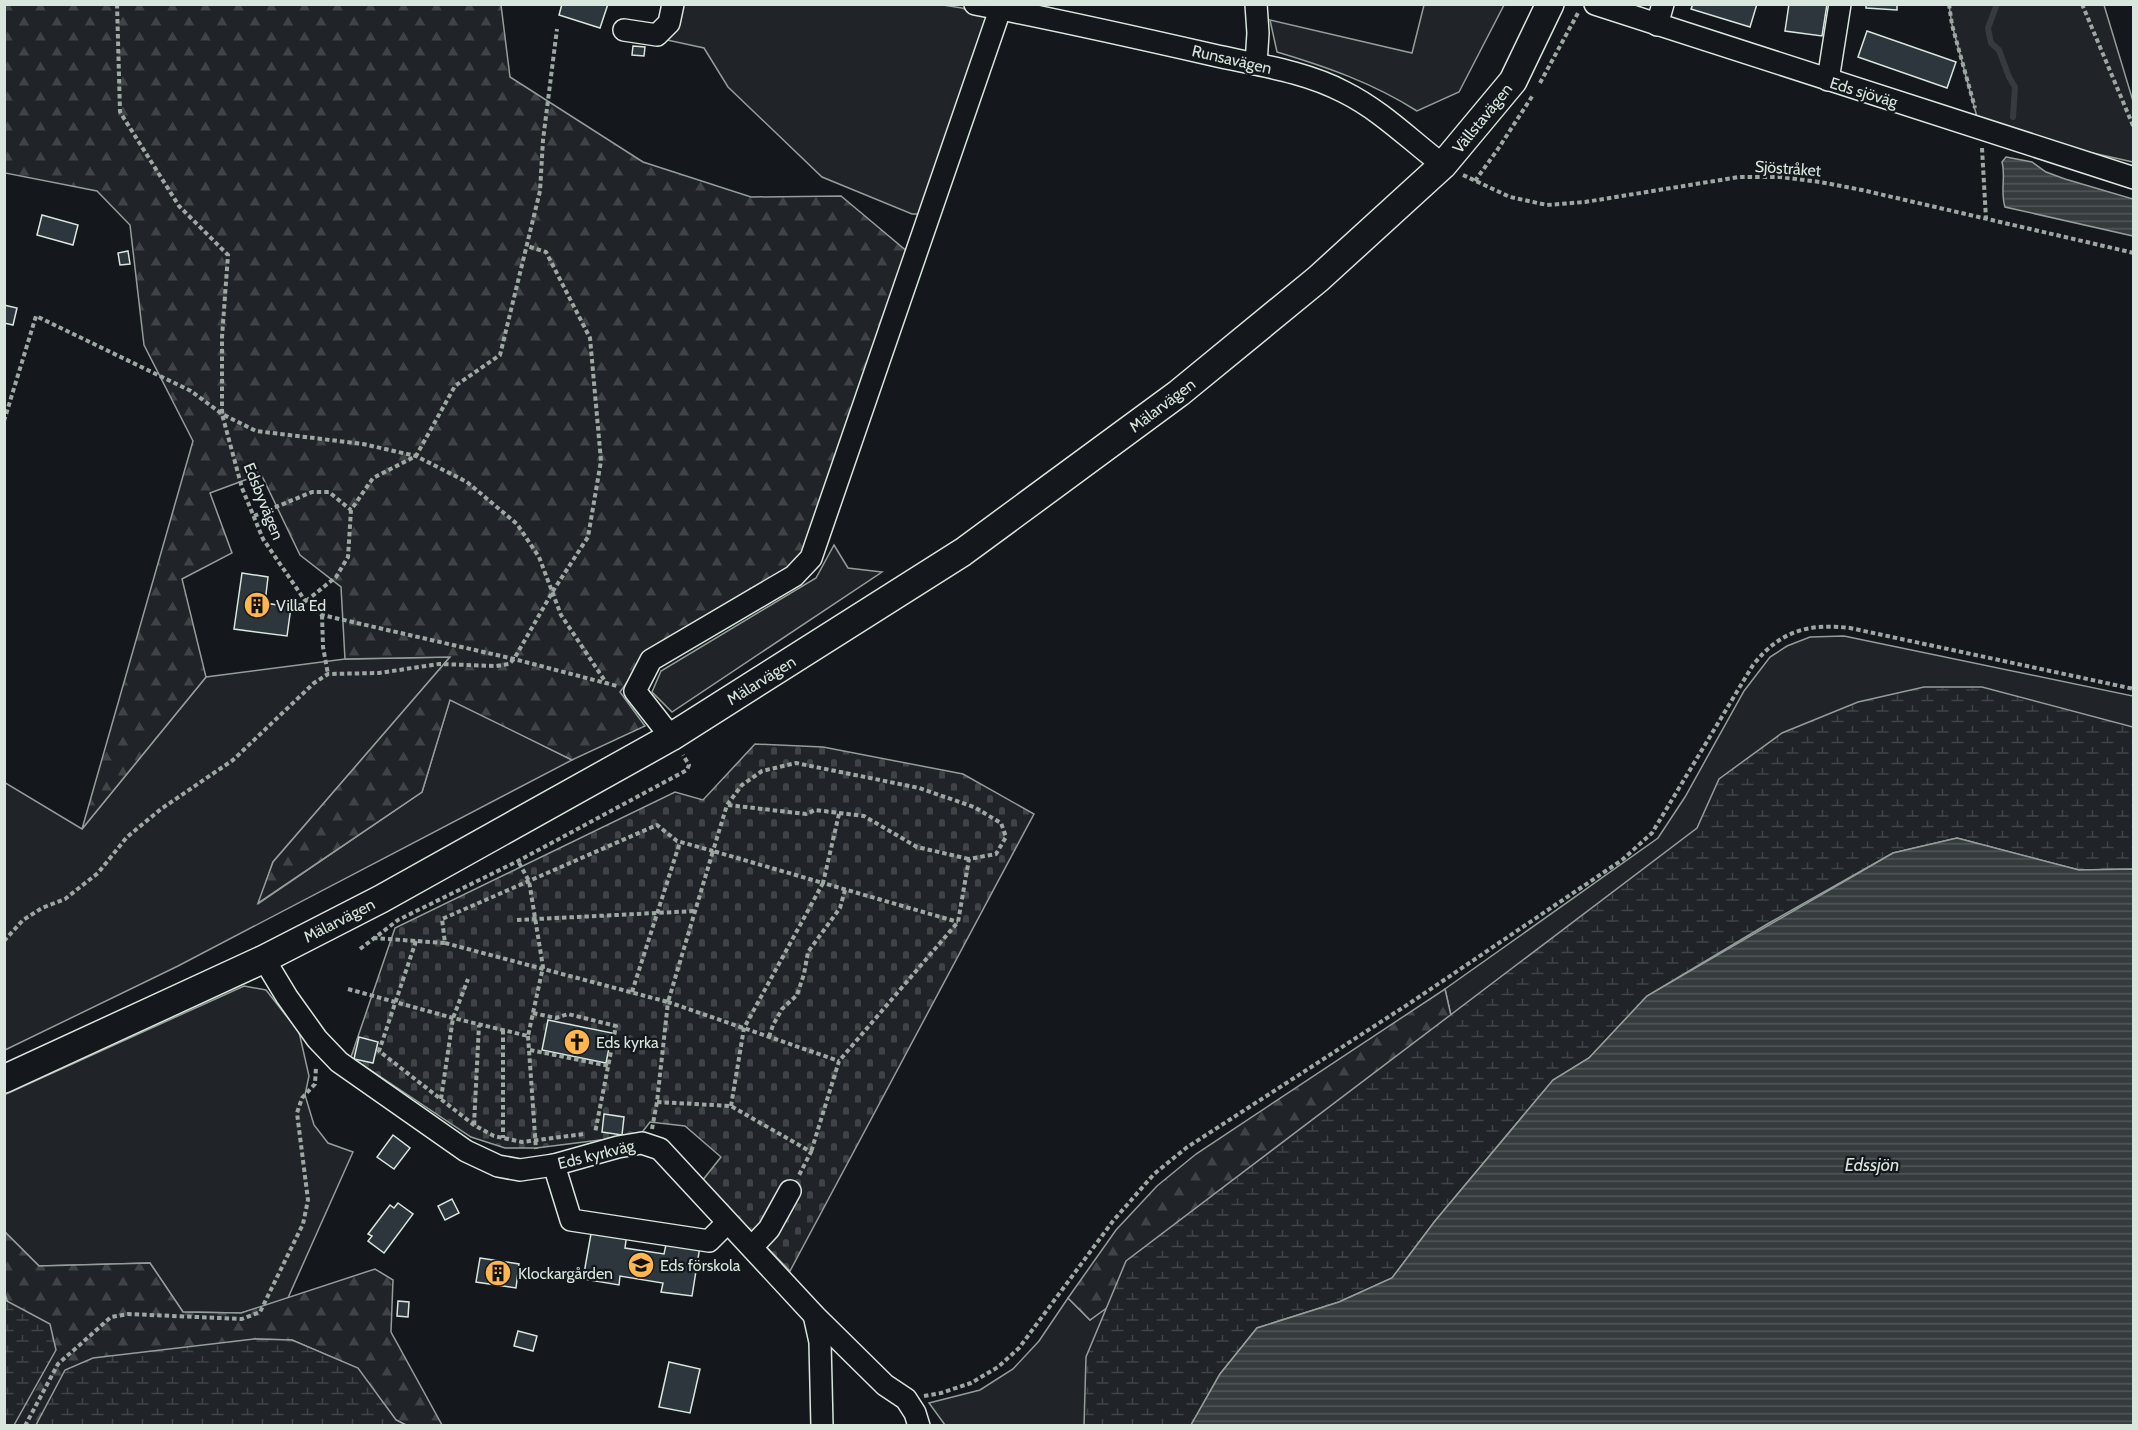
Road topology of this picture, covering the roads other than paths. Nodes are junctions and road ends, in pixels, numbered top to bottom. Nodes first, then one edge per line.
1 (673, 4) edge
2 (975, 4) edge
3 (1256, 4) edge
4 (1550, 4) edge
5 (1595, 4) edge
6 (1664, 4) edge
7 (1840, 4) edge
8 (1001, 7) edge
9 (1657, 25) junction
10 (624, 30) dead end
11 (1256, 64) junction
12 (1828, 80) junction
13 (1443, 165) junction
14 (2133, 178) edge
15 (671, 737) junction
16 (264, 959) junction
17 (4, 1079) edge
18 (554, 1165) junction
19 (790, 1191) road end
20 (727, 1223) junction
21 (752, 1247) junction
22 (814, 1315) junction
23 (822, 1425) edge
24 (919, 1425) edge

1 - 10 street
2 - 8 street, Runsavägen
3 - 11 street
4 - 13 main road, Vällstavägen
5 - 9 street, Eds sjöväg
6 - 9 street
7 - 12 street
8 - 11 street, Runsavägen
8 - 15 street
9 - 12 street, Eds sjöväg
11 - 13 street, Runsavägen
12 - 14 street, Eds sjöväg
13 - 15 main road, Mälarvägen
15 - 16 main road, Mälarvägen
16 - 17 main road, Mälarvägen
16 - 18 street, Eds kyrkväg
18 - 20 street, Eds kyrkväg
18 - 20 street
19 - 21 street
20 - 21 street, Eds kyrkväg
21 - 22 street, Eds kyrkväg
22 - 23 street
22 - 24 street, Eds kyrkväg

